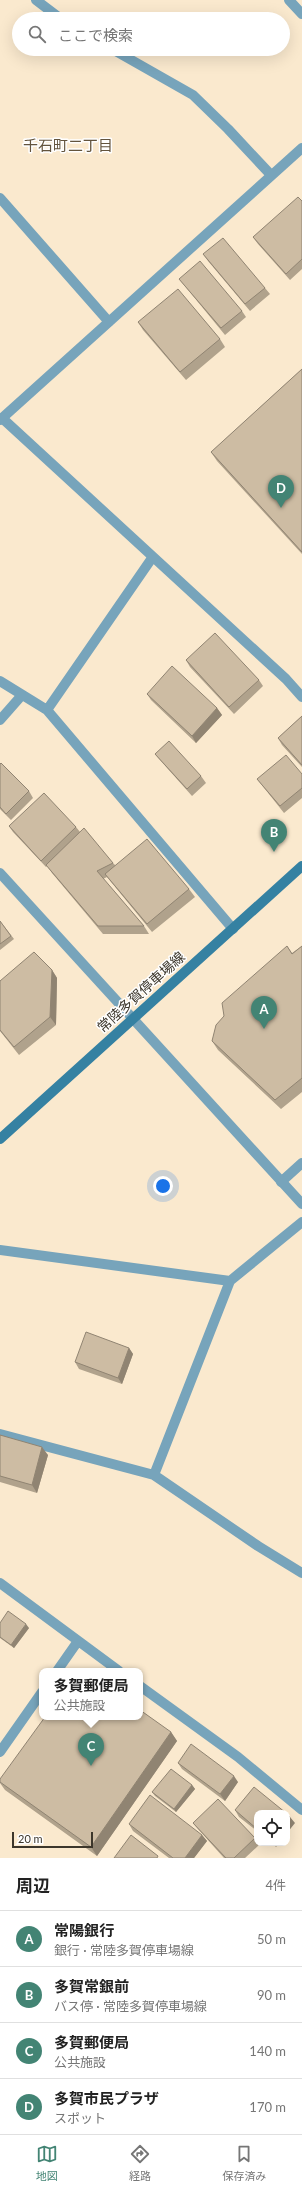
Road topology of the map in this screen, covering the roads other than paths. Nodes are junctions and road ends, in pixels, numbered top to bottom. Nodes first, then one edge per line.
1 (36, 0) edge
2 (289, 0) edge
3 (52, 12) edge
4 (302, 14) edge
5 (124, 56) edge
6 (302, 148) edge
7 (271, 176) junction
8 (0, 198) edge
9 (109, 322) junction
10 (1, 419) edge
11 (152, 558) junction
12 (0, 682) edge
13 (22, 695) junction
14 (302, 697) edge
15 (47, 710) junction
16 (0, 720) edge
17 (302, 866) edge
18 (0, 873) edge
19 (233, 928) junction
20 (134, 1018) junction
21 (0, 1139) edge
22 (302, 1163) edge
23 (282, 1182) junction
24 (302, 1204) edge
25 (302, 1222) edge
26 (0, 1250) edge
27 (230, 1281) junction
28 (0, 1434) edge
29 (154, 1475) junction
30 (302, 1573) edge
31 (0, 1583) edge
32 (78, 1641) junction
33 (58, 1668) edge
34 (115, 1668) edge
35 (143, 1688) edge
36 (39, 1696) edge
37 (0, 1752) edge
38 (302, 1810) edge

1 - 3 street
2 - 4 street
5 - 7 street
6 - 7 street
7 - 9 street
8 - 9 street
9 - 10 street
10 - 11 street
11 - 14 street
11 - 15 street
12 - 13 street
13 - 15 street
13 - 16 street
15 - 19 street
17 - 19 main road, 常陸多賀停車場線
18 - 20 street
19 - 20 main road, 常陸多賀停車場線
20 - 21 main road, 常陸多賀停車場線
20 - 23 street
22 - 23 street
23 - 24 street
25 - 27 street
26 - 27 street
27 - 29 street
28 - 29 street
29 - 30 street
31 - 32 street
32 - 33 street
32 - 34 street
35 - 38 street
36 - 37 street

